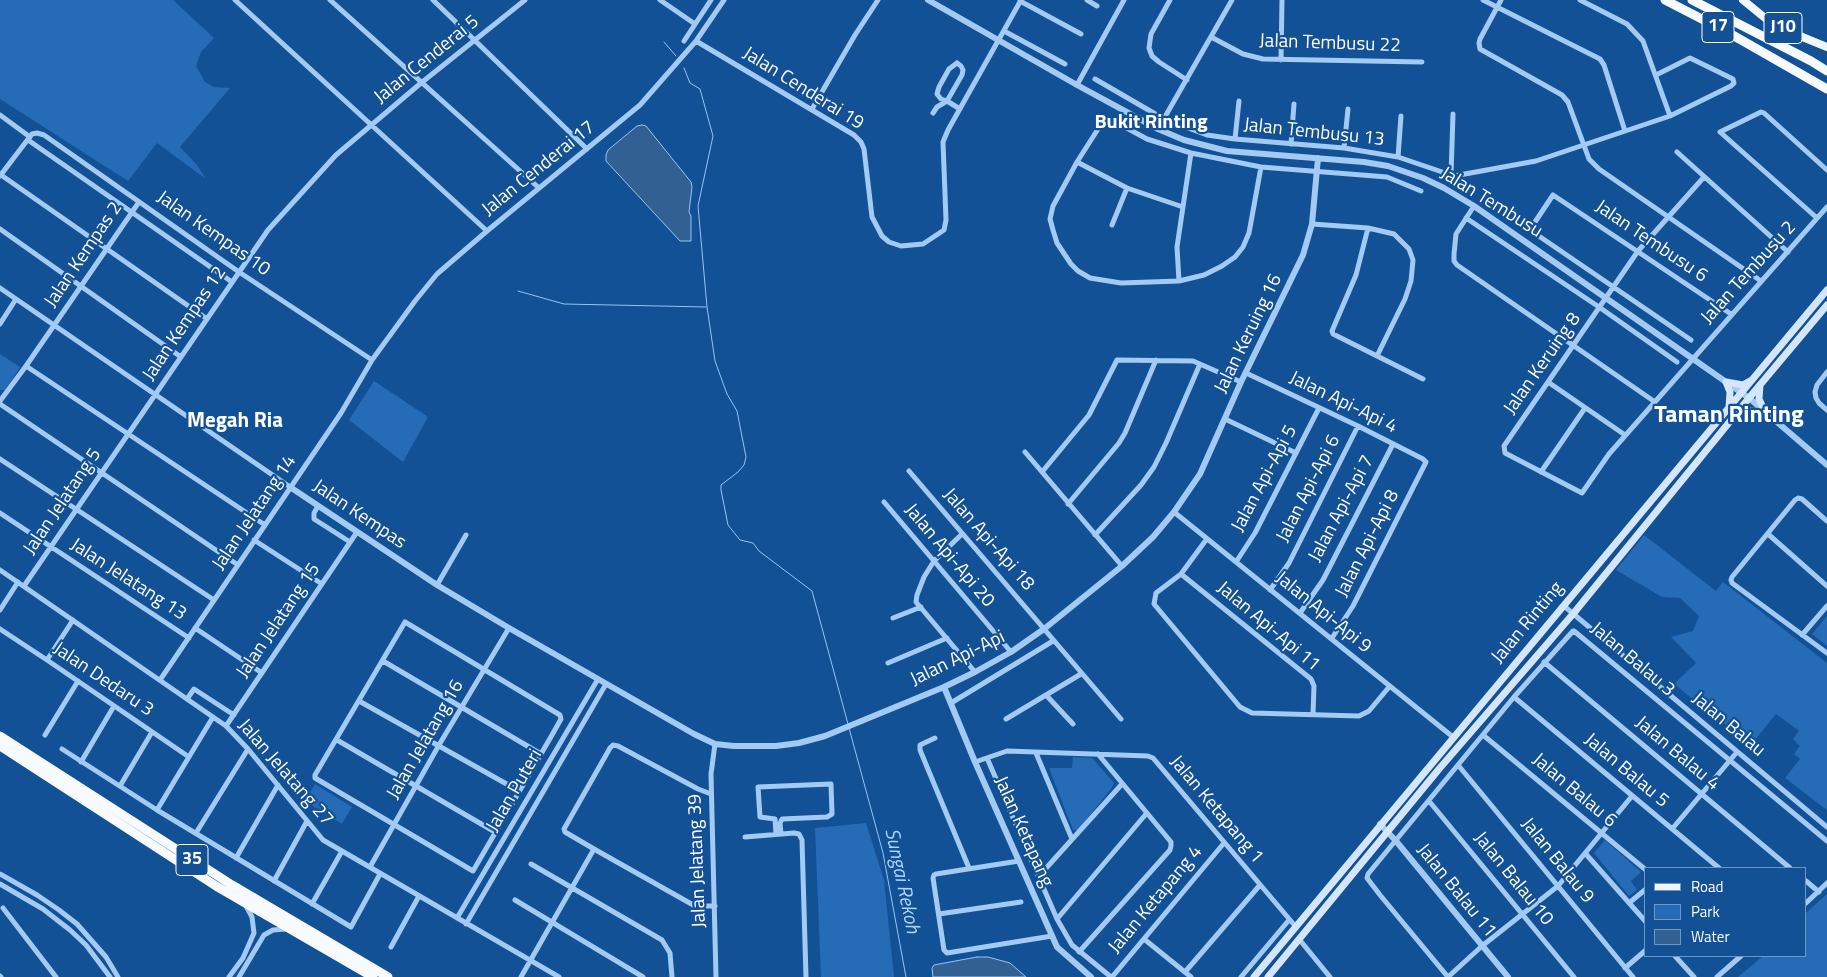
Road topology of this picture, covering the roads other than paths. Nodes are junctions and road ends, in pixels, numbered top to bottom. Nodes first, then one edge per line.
1 (235, 0) edge
2 (330, 0) edge
3 (433, 0) edge
4 (525, 0) edge
5 (660, 0) edge
6 (711, 0) edge
7 (724, 0) edge
8 (878, 0) edge
9 (928, 0) edge
10 (1087, 0) edge
11 (1124, 0) edge
12 (1170, 0) edge
13 (1232, 0) edge
14 (1282, 0) edge
15 (1483, 0) edge
16 (1501, 0) edge
17 (1580, 0) edge
18 (1665, 0) edge
19 (1692, 0) edge
20 (1743, 0) edge
21 (1021, 1) edge
22 (1097, 6) dead end
23 (1498, 8) junction
24 (695, 24) junction
25 (1004, 31) junction
26 (1081, 34) dead end
27 (1211, 38) junction
28 (474, 40) junction
29 (684, 41) dead end
30 (696, 41) junction
31 (999, 41) junction
32 (1827, 47) edge
33 (1281, 60) junction
34 (1811, 61) junction
35 (1422, 62) dead end
36 (1065, 64) dead end
37 (1827, 67) edge
38 (1827, 71) edge
39 (1656, 75) junction
40 (1095, 79) dead end
41 (1187, 80) junction
42 (421, 83) junction
43 (1077, 85) junction
44 (1827, 91) edge
45 (947, 101) junction
46 (1239, 101) dead end
47 (1294, 104) dead end
48 (1348, 108) dead end
49 (812, 109) junction
50 (960, 109) junction
51 (933, 113) dead end
52 (1454, 114) dead end
53 (0, 115) edge
54 (1401, 116) dead end
55 (1670, 116) junction
56 (1164, 119) junction
57 (372, 124) junction
58 (1158, 129) junction
59 (1625, 131) junction
60 (29, 138) junction
61 (1235, 139) junction
62 (1291, 144) junction
63 (1582, 145) junction
64 (1344, 148) junction
65 (587, 149) junction
66 (1677, 152) dead end
67 (1190, 153) junction
68 (1398, 157) junction
69 (1318, 158) junction
70 (1077, 162) junction
71 (1261, 167) junction
72 (1317, 170) junction
73 (1827, 170) edge
74 (1451, 175) junction
75 (0, 176) edge
76 (1704, 177) junction
77 (539, 188) junction
78 (1127, 188) junction
79 (1422, 190) dead end
80 (139, 202) junction
81 (1474, 206) junction
82 (1827, 206) edge
83 (1183, 207) junction
84 (131, 213) junction
85 (1668, 217) junction
86 (1466, 218) junction
87 (1817, 218) junction
88 (1312, 224) junction
89 (1112, 225) dead end
90 (1368, 228) junction
91 (0, 229) edge
92 (487, 231) junction
93 (106, 249) junction
94 (1638, 251) junction
95 (1788, 252) junction
96 (239, 272) junction
97 (1178, 281) junction
98 (1761, 281) junction
99 (232, 282) junction
100 (81, 286) junction
101 (0, 288) edge
102 (1613, 288) junction
103 (1827, 290) edge
104 (1606, 298) junction
105 (16, 299) junction
106 (1827, 305) edge
107 (1600, 307) junction
108 (1731, 314) junction
109 (207, 318) junction
110 (0, 324) edge
111 (54, 325) junction
112 (1691, 340) dead end
113 (1573, 345) junction
114 (1376, 356) junction
115 (182, 357) junction
116 (1693, 358) junction
117 (372, 360) junction
118 (1156, 360) junction
119 (1677, 362) dead end
120 (1200, 364) junction
121 (26, 366) junction
122 (1827, 372) edge
123 (1246, 373) junction
124 (1423, 379) dead end
125 (1753, 380) junction
126 (1241, 382) junction
127 (1548, 382) junction
128 (1726, 382) junction
129 (1760, 384) junction
130 (1742, 393) junction
131 (156, 395) junction
132 (1749, 398) junction
133 (0, 401) edge
134 (1655, 402) junction
135 (1319, 408) junction
136 (1585, 408) junction
137 (1729, 408) junction
138 (1827, 410) edge
139 (1765, 412) junction
140 (1734, 416) junction
141 (1225, 419) junction
142 (1358, 426) junction
143 (128, 434) junction
144 (1625, 436) junction
145 (1393, 444) junction
146 (1025, 452) dead end
147 (1296, 453) junction
148 (0, 459) edge
149 (1426, 462) joint
150 (1827, 465) edge
151 (909, 470) dead end
152 (101, 472) junction
153 (1042, 472) junction
154 (1540, 472) junction
155 (290, 487) junction
156 (884, 502) dead end
157 (1068, 504) junction
158 (318, 506) junction
159 (76, 509) junction
160 (1174, 512) junction
161 (0, 513) edge
162 (1827, 521) edge
163 (265, 525) junction
164 (356, 532) junction
165 (962, 534) junction
166 (1768, 534) junction
167 (466, 535) dead end
168 (1095, 535) junction
169 (254, 540) junction
170 (1206, 540) junction
171 (350, 542) junction
172 (51, 546) junction
173 (934, 561) junction
174 (1236, 562) junction
175 (238, 565) junction
176 (1122, 566) junction
177 (0, 570) edge
178 (1181, 574) junction
179 (18, 582) junction
180 (322, 584) junction
181 (437, 585) junction
182 (24, 586) junction
183 (1827, 586) edge
184 (1270, 590) junction
185 (214, 600) junction
186 (1564, 606) junction
187 (1827, 606) edge
188 (921, 607) junction
189 (0, 610) edge
190 (1300, 613) junction
191 (1573, 614) junction
192 (893, 618) dead end
193 (73, 620) junction
194 (195, 628) junction
195 (508, 628) junction
196 (0, 629) edge
197 (1044, 629) junction
198 (1802, 635) junction
199 (189, 638) junction
200 (947, 638) junction
201 (1332, 638) junction
202 (1053, 641) junction
203 (1010, 652) junction
204 (1827, 653) edge
205 (47, 660) junction
206 (383, 661) junction
207 (1544, 662) junction
208 (888, 663) dead end
209 (484, 669) junction
210 (976, 672) junction
211 (262, 673) junction
212 (1081, 674) junction
213 (598, 678) junction
214 (160, 680) junction
215 (78, 681) junction
216 (606, 684) junction
217 (944, 687) junction
218 (1389, 687) junction
219 (1046, 695) junction
220 (1514, 698) junction
221 (187, 699) junction
222 (360, 701) junction
223 (951, 702) junction
224 (114, 706) junction
225 (461, 709) junction
226 (234, 714) junction
227 (1313, 714) junction
228 (213, 716) junction
229 (1006, 719) dead end
230 (1121, 719) dead end
231 (1072, 724) dead end
232 (226, 726) junction
233 (152, 732) junction
234 (44, 735) dead end
235 (1483, 735) junction
236 (0, 736) edge
237 (1453, 737) junction
238 (935, 738) dead end
239 (337, 740) junction
240 (715, 744) junction
241 (439, 745) junction
242 (0, 746) edge
243 (248, 748) junction
244 (62, 749) dead end
245 (1737, 752) junction
246 (1036, 753) junction
247 (541, 754) junction
248 (1098, 754) junction
249 (189, 757) junction
250 (988, 758) junction
251 (1730, 760) junction
252 (82, 762) junction
253 (975, 762) junction
254 (1458, 765) junction
255 (1122, 784) junction
256 (278, 785) junction
257 (120, 786) junction
258 (416, 786) junction
259 (519, 791) junction
260 (711, 794) junction
261 (1701, 794) junction
262 (1632, 796) junction
263 (1429, 800) junction
264 (157, 810) junction
265 (1146, 814) junction
266 (307, 822) junction
267 (395, 824) junction
268 (1380, 824) junction
269 (1827, 827) edge
270 (1672, 829) junction
271 (1388, 831) junction
272 (495, 832) junction
273 (196, 833) junction
274 (1602, 833) junction
275 (778, 834) junction
276 (745, 837) dead end
277 (1072, 839) junction
278 (1396, 841) junction
279 (1827, 841) edge
280 (1224, 843) junction
281 (594, 849) junction
282 (342, 851) junction
283 (1585, 853) junction
284 (236, 858) junction
285 (1019, 861) junction
286 (531, 864) dead end
287 (370, 867) junction
288 (1718, 867) edge
289 (1789, 867) edge
290 (969, 868) junction
291 (1644, 868) edge
292 (380, 874) junction
293 (3, 875) edge
294 (1039, 876) junction
295 (274, 881) junction
296 (1807, 883) edge
297 (1827, 883) edge
298 (1260, 885) junction
299 (1, 886) edge
300 (1558, 886) junction
301 (572, 888) junction
302 (1644, 891) edge
303 (1819, 892) junction
304 (419, 896) junction
305 (240, 900) junction
306 (514, 900) dead end
307 (1021, 902) dead end
308 (1629, 903) junction
309 (1807, 903) edge
310 (312, 904) junction
311 (715, 906) junction
312 (3, 908) dead end
313 (939, 914) junction
314 (1523, 914) junction
315 (457, 918) junction
316 (1057, 919) junction
317 (1289, 920) junction
318 (1644, 920) edge
319 (552, 923) junction
320 (466, 924) junction
321 (1296, 927) junction
322 (291, 930) junction
323 (1052, 936) junction
324 (1144, 939) junction
325 (1299, 939) junction
326 (1482, 946) junction
327 (391, 947) dead end
328 (1079, 952) junction
329 (1644, 952) edge
330 (1676, 957) edge
331 (1735, 958) edge
332 (530, 960) junction
333 (1626, 968) junction
334 (1185, 972) junction
335 (56, 977) edge
336 (110, 977) edge
337 (118, 977) edge
338 (229, 977) edge
339 (239, 977) edge
340 (373, 977) edge
341 (388, 977) edge
342 (521, 977) edge
343 (559, 977) edge
344 (643, 977) edge
345 (672, 977) edge
346 (716, 977) edge
347 (806, 977) edge
348 (1091, 977) edge
349 (1111, 977) edge
350 (1191, 977) edge
351 (1241, 977) edge
352 (1254, 977) edge
353 (1268, 977) edge
354 (1330, 977) edge
355 (1448, 977) edge
356 (1508, 977) edge
357 (1574, 977) edge
358 (1633, 977) edge
359 (1694, 977) edge
360 (1717, 977) edge

1 - 57 street
2 - 42 street
3 - 28 street
4 - 28 street, Jalan Cenderai 5
5 - 24 street
6 - 24 street
7 - 30 street, Jalan Cenderai 17
8 - 49 street
9 - 31 street, Jalan Tembusu
10 - 22 street
11 - 43 street
12 - 41 street
13 - 27 street
14 - 33 street
15 - 23 street
16 - 23 street
17 - 39 street
18 - 44 highway, 17
19 - 34 highway, 17
20 - 32 main road, J10
21 - 25 street, Jalan Cenderai 19
21 - 26 street
23 - 59 street
23 - 63 street
24 - 29 street
25 - 31 street, Jalan Cenderai 19
25 - 36 street
27 - 33 street, Jalan Tembusu 22
27 - 41 street
28 - 42 street, Jalan Cenderai 5
28 - 65 street
30 - 49 street, Jalan Cenderai 19
30 - 65 street, Jalan Cenderai 17
31 - 43 street, Jalan Tembusu
31 - 50 street, Jalan Cenderai 19
33 - 35 street, Jalan Tembusu 22
34 - 37 highway
34 - 38 highway, 17
39 - 55 street
39 - 55 street
40 - 56 street, Jalan Tembusu 13
41 - 56 street
42 - 57 street, Jalan Cenderai 5
42 - 77 street
43 - 58 street, Jalan Tembusu
45 - 45 street
45 - 50 street
45 - 51 street
46 - 61 street
47 - 62 street
48 - 64 street
49 - 50 street, Jalan Cenderai 19
52 - 74 street
53 - 60 street
54 - 68 street
55 - 59 street
56 - 58 street
56 - 61 street, Jalan Tembusu 13
57 - 92 street
57 - 96 street, Jalan Kempas 12
58 - 69 street, Jalan Tembusu
59 - 63 street
60 - 75 street
60 - 80 street, Jalan Kempas 10
60 - 84 street
61 - 62 street, Jalan Tembusu 13
62 - 64 street, Jalan Tembusu 13
63 - 74 street
63 - 85 street
64 - 68 street, Jalan Tembusu 13
65 - 77 street, Jalan Cenderai 17
66 - 76 street
67 - 70 street
67 - 71 street
67 - 83 street
68 - 74 street, Jalan Tembusu 13
69 - 72 street, Jalan Keruing 16
69 - 81 street, Jalan Tembusu
70 - 78 street
70 - 97 street
71 - 72 street
71 - 97 street
72 - 79 street
72 - 88 street, Jalan Keruing 16
73 - 87 street
75 - 93 street
76 - 85 street, Jalan Keruing 8
76 - 95 street
77 - 92 street, Jalan Cenderai 17
78 - 83 street
78 - 89 street
80 - 84 street, Jalan Kempas 2
80 - 96 street, Jalan Kempas 10
81 - 86 street
81 - 104 street, Jalan Tembusu
82 - 87 street, Jalan Tembusu 2
83 - 97 street
84 - 93 street, Jalan Kempas 2
84 - 99 street
85 - 94 street, Jalan Keruing 8
85 - 98 street
86 - 107 street
86 - 113 street
87 - 95 street, Jalan Tembusu 2
88 - 90 street
88 - 123 street, Jalan Keruing 16
90 - 114 street
90 - 114 street
91 - 100 street
92 - 117 street, Jalan Cenderai 17
93 - 100 street, Jalan Kempas 2
93 - 109 street
94 - 102 street, Jalan Keruing 8
94 - 102 street, Jalan Tembusu 6
94 - 108 street, Jalan Tembusu 6
95 - 98 street, Jalan Tembusu 2
96 - 99 street, Jalan Kempas 12
96 - 117 street, Jalan Kempas 10
98 - 108 street, Jalan Tembusu 2
99 - 109 street, Jalan Kempas 12
100 - 111 street, Jalan Kempas 2
100 - 115 street
101 - 105 street, Jalan Kempas
102 - 104 street, Jalan Keruing 8
102 - 112 street
103 - 125 main road, Jalan Rinting
104 - 107 street, Jalan Keruing 8
104 - 116 street, Jalan Tembusu
105 - 110 street
105 - 111 street, Jalan Kempas
106 - 129 main road, Jalan Rinting
107 - 113 street, Jalan Keruing 8
107 - 119 street
108 - 116 street, Jalan Tembusu 2
109 - 115 street, Jalan Kempas 12
111 - 121 street, Jalan Kempas 2
111 - 131 street, Jalan Kempas
113 - 127 street, Jalan Keruing 8
113 - 134 street
114 - 124 street
115 - 131 street, Jalan Kempas 12
116 - 128 street, Jalan Tembusu
116 - 134 street, Jalan Tembusu 2
117 - 155 street, Jalan Jelatang 14
118 - 120 street
118 - 153 street
118 - 157 street
120 - 126 street
120 - 168 street
121 - 133 street, Jalan Kempas 2
121 - 143 street
122 - 138 street
123 - 126 street, Jalan Keruing 16
123 - 135 street, Jalan Api-Api 4
125 - 128 main road
125 - 130 main road, Jalan Rinting
126 - 141 street, Jalan Keruing 16
127 - 136 street
127 - 154 street, Jalan Keruing 8
128 - 130 street, Jalan Tembusu
128 - 137 main road
129 - 132 main road, Jalan Rinting
129 - 139 main road
130 - 132 street, Jalan Tembusu
130 - 137 main road, Jalan Rinting
131 - 143 street, Jalan Kempas 12
131 - 155 street, Jalan Kempas
132 - 139 street, Jalan Tembusu
132 - 140 main road, Jalan Rinting
133 - 152 street
134 - 144 street, Jalan Tembusu 2
135 - 142 street, Jalan Api-Api 4
135 - 147 street, Jalan Api-Api 5
136 - 144 street
136 - 154 street
137 - 186 main road, Jalan Rinting
139 - 140 main road
139 - 150 street, Jalan Tembusu
140 - 191 main road, Jalan Rinting
141 - 147 street
141 - 160 street, Jalan Keruing 16
142 - 145 street, Jalan Api-Api 4
142 - 184 street, Jalan Api-Api 6
143 - 152 street, Jalan Jelatang 5
143 - 163 street
144 - 154 street, Jalan Tembusu 2
145 - 149 street, Jalan Api-Api 4
145 - 190 street, Jalan Api-Api 7
146 - 153 street
147 - 174 street, Jalan Api-Api 5
148 - 159 street
149 - 201 street, Jalan Api-Api 8
151 - 165 street, Jalan Api-Api 18
152 - 159 street, Jalan Jelatang 5
152 - 175 street
153 - 157 street
155 - 158 street, Jalan Kempas
155 - 163 street, Jalan Jelatang 14
156 - 173 street, Jalan Api-Api 20
157 - 168 street
158 - 164 street, Jalan Kempas
158 - 171 street
159 - 172 street, Jalan Jelatang 5
159 - 185 street
160 - 170 street, Jalan Api-Api 9
160 - 176 street, Jalan Api-Api
161 - 172 street, Jalan Jelatang 13
162 - 166 street
163 - 169 street, Jalan Jelatang 14
164 - 171 street, Jalan Jelatang 15
164 - 181 street, Jalan Kempas
165 - 173 street
165 - 197 street, Jalan Api-Api 18
166 - 183 street
166 - 198 street
167 - 181 street
168 - 176 street
169 - 175 street, Jalan Jelatang 14
169 - 180 street
170 - 174 street, Jalan Api-Api 9
170 - 178 street
171 - 180 street, Jalan Jelatang 15
172 - 182 street, Jalan Jelatang 5
172 - 199 street, Jalan Jelatang 13
173 - 188 street
173 - 203 street, Jalan Api-Api 20
174 - 184 street, Jalan Api-Api 9
175 - 185 street, Jalan Jelatang 14
176 - 197 street, Jalan Api-Api
177 - 179 street, Jalan Jelatang 27
178 - 227 street, Jalan Api-Api 11
178 - 227 street
179 - 182 street, Jalan Jelatang 27
179 - 189 street
180 - 211 street, Jalan Jelatang 15
181 - 195 street, Jalan Kempas
182 - 193 street, Jalan Jelatang 27
184 - 190 street, Jalan Api-Api 9
185 - 194 street, Jalan Jelatang 14
186 - 191 street, Jalan Balau
186 - 237 main road, Jalan Rinting
187 - 198 street
188 - 192 street
188 - 200 street
190 - 201 street, Jalan Api-Api 9
191 - 245 street, Jalan Balau
191 - 271 main road, Jalan Rinting
193 - 205 street
193 - 214 street, Jalan Jelatang 27
194 - 199 street, Jalan Jelatang 14
194 - 211 street
195 - 209 street, Jalan Jelatang 16
195 - 213 street, Jalan Kempas
196 - 205 street, Jalan Dedaru 3
197 - 202 street, Jalan Api-Api 18
197 - 203 street, Jalan Api-Api
198 - 204 street
199 - 214 street, Jalan Jelatang 14
200 - 208 street
200 - 210 street
201 - 218 street, Jalan Api-Api 9
202 - 212 street, Jalan Api-Api 18
202 - 223 street
203 - 210 street, Jalan Api-Api
205 - 215 street, Jalan Dedaru 3
206 - 209 street
206 - 222 street
206 - 225 street
207 - 220 street, Jalan Balau 3
207 - 251 street, Jalan Balau 3
207 - 261 street, Jalan Balau 4
209 - 225 street, Jalan Jelatang 16
209 - 247 street
210 - 217 street, Jalan Api-Api
211 - 226 street, Jalan Jelatang 15
212 - 219 street
212 - 230 street, Jalan Api-Api 18
213 - 216 street, Jalan Kempas
213 - 315 street, Jalan Puteri
214 - 221 street, Jalan Jelatang 27
215 - 224 street, Jalan Dedaru 3
215 - 234 street
216 - 240 street, Jalan Kempas
216 - 320 street, Jalan Puteri
217 - 223 street, Jalan Ketapang
217 - 240 street, Jalan Api-Api
218 - 227 street
218 - 237 street, Jalan Api-Api 9
219 - 229 street
219 - 231 street
220 - 235 street, Jalan Balau 3
220 - 262 street, Jalan Balau 5
221 - 226 street
221 - 228 street, Jalan Jelatang 27
222 - 239 street
222 - 241 street
223 - 253 street, Jalan Ketapang
224 - 233 street, Jalan Dedaru 3
224 - 252 street
225 - 241 street, Jalan Jelatang 16
225 - 247 street
226 - 232 street, Jalan Jelatang 15
228 - 232 street, Jalan Jelatang 27
228 - 249 street
232 - 243 street, Jalan Jelatang 27
233 - 249 street, Jalan Dedaru 3
233 - 257 street
235 - 254 street, Jalan Balau 3
235 - 274 street, Jalan Balau 6
236 - 341 highway, 35
237 - 268 main road, Jalan Rinting
238 - 290 street
239 - 258 street
239 - 267 street
240 - 260 street, Jalan Jelatang 39
241 - 258 street, Jalan Jelatang 16
241 - 259 street
242 - 305 highway, 35
243 - 256 street, Jalan Jelatang 27
243 - 273 street
244 - 252 street
245 - 251 street
245 - 269 street, Jalan Balau
246 - 248 street, Jalan Ketapang 1
246 - 250 street, Jalan Ketapang 1
246 - 277 street
247 - 259 street
248 - 255 street
248 - 280 street, Jalan Ketapang 1
249 - 264 street
250 - 253 street, Jalan Ketapang 1
250 - 294 street
251 - 261 street
251 - 279 street, Jalan Balau 3
252 - 257 street
253 - 285 street, Jalan Ketapang
254 - 263 street, Jalan Balau 3
254 - 300 street, Jalan Balau 9
255 - 265 street
255 - 277 street
256 - 266 street, Jalan Jelatang 27
256 - 284 street
257 - 264 street
258 - 267 street, Jalan Jelatang 16
258 - 272 street
259 - 272 street
260 - 281 street
260 - 311 street, Jalan Jelatang 39
261 - 270 street
261 - 289 street, Jalan Balau 4
262 - 270 street, Jalan Balau 5
262 - 274 street
263 - 278 street, Jalan Balau 3
263 - 314 street, Jalan Balau 10
264 - 273 street
265 - 316 street
265 - 328 street
266 - 282 street, Jalan Jelatang 27
266 - 295 street
267 - 272 street
267 - 287 street, Jalan Jelatang 16
268 - 271 street, Jalan Balau 11
268 - 321 main road, Jalan Rinting
270 - 288 street, Jalan Balau 5
271 - 278 street, Jalan Balau 11
271 - 325 main road, Jalan Rinting
273 - 284 street
274 - 283 street
274 - 291 street, Jalan Balau 6
275 - 275 street
275 - 276 street
275 - 347 street
277 - 294 street
278 - 326 street, Jalan Balau 11
278 - 355 street, Jalan Balau 3
280 - 298 street, Jalan Ketapang 1
280 - 324 street, Jalan Ketapang 4
281 - 301 street
281 - 311 street
282 - 287 street, Jalan Jelatang 27
282 - 310 street
283 - 300 street
283 - 308 street
284 - 295 street
285 - 290 street
285 - 323 street, Jalan Ketapang
286 - 301 street
287 - 292 street, Jalan Jelatang 27
290 - 313 street
292 - 304 street, Jalan Jelatang 27
292 - 310 street
293 - 337 street
294 - 316 street
295 - 310 street
296 - 303 street
297 - 303 street
298 - 317 street, Jalan Ketapang 1
298 - 334 street
299 - 336 street
300 - 314 street
300 - 333 street, Jalan Balau 9
301 - 319 street
301 - 345 street
302 - 308 street
303 - 309 street
304 - 315 street, Jalan Jelatang 27
304 - 327 street
305 - 322 highway, 35
305 - 338 street
306 - 319 street
307 - 313 street
308 - 318 street
311 - 346 street, Jalan Jelatang 39
312 - 335 street
313 - 323 street
314 - 326 street
314 - 357 street, Jalan Balau 10
315 - 320 street, Jalan Jelatang 27
316 - 328 street
317 - 321 street, Jalan Ketapang 1
317 - 351 street
319 - 332 street
319 - 344 street
320 - 332 street, Jalan Jelatang 27
321 - 352 main road, Jalan Rinting
322 - 339 street
322 - 340 highway, 35
323 - 348 street, Jalan Ketapang
324 - 334 street
324 - 349 street, Jalan Ketapang 4
325 - 353 main road, Jalan Rinting
325 - 354 street
326 - 355 street
326 - 356 street, Jalan Balau 11
328 - 349 street
329 - 333 street
330 - 359 street
331 - 360 street
332 - 342 street
332 - 343 street, Jalan Jelatang 27
333 - 358 street, Jalan Balau 9
334 - 350 street

